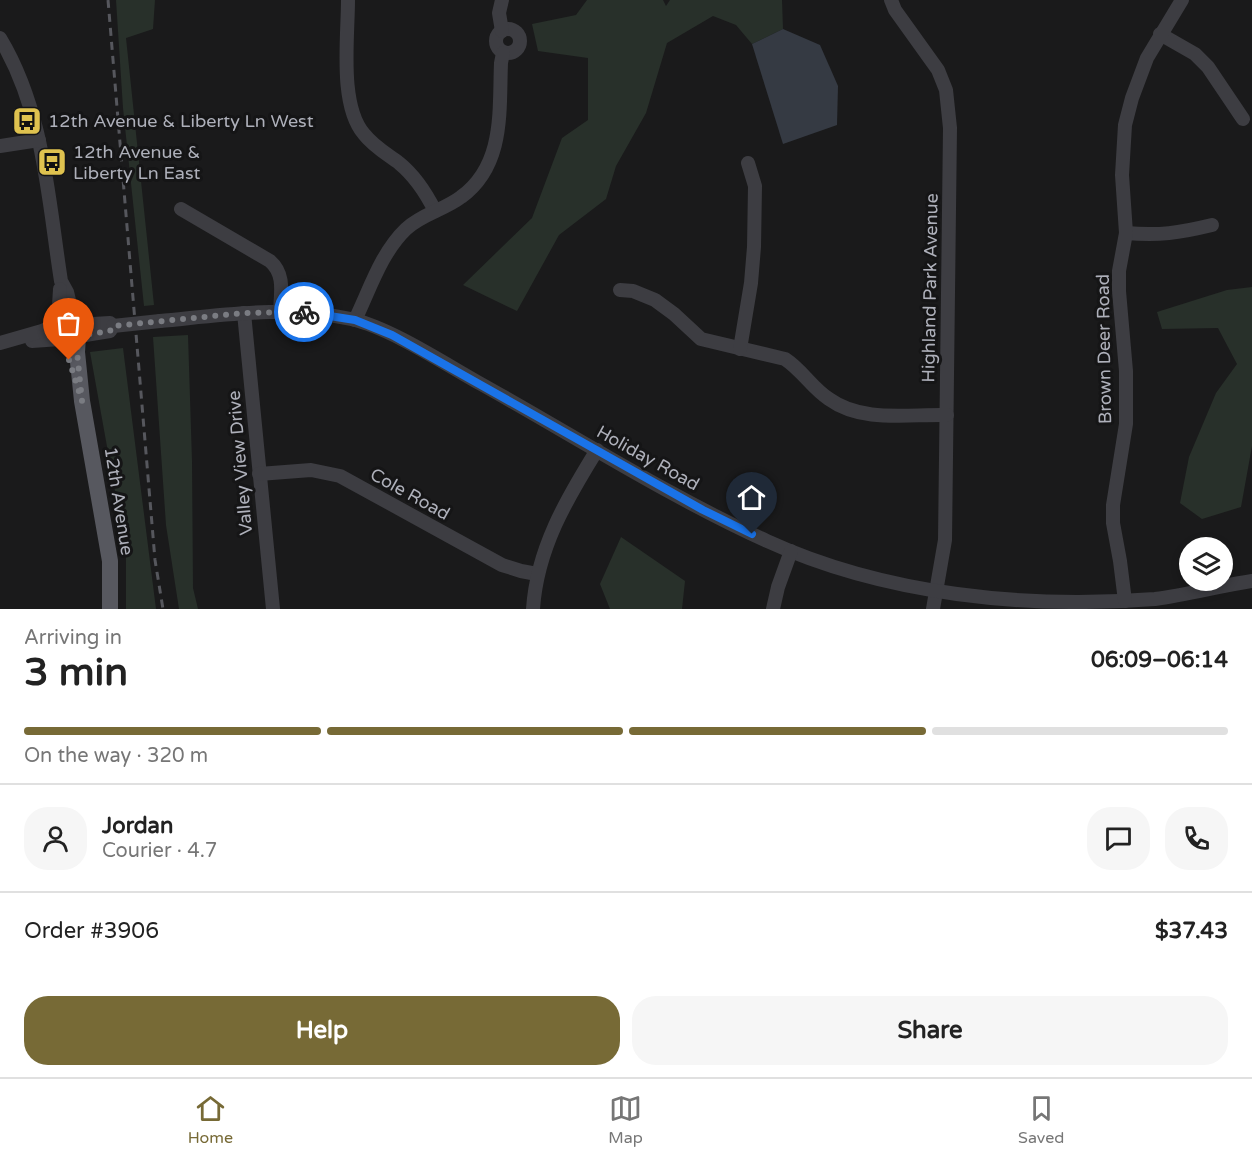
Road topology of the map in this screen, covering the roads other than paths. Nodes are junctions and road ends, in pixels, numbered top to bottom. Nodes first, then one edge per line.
1 (348, 0) edge
2 (502, 0) edge
3 (891, 0) edge
4 (1182, 0) edge
5 (502, 31) junction
6 (1160, 34) junction
7 (0, 38) edge
8 (503, 53) junction
9 (1243, 119) dead end
10 (39, 140) junction
11 (0, 146) edge
12 (748, 164) dead end
13 (181, 209) dead end
14 (435, 210) junction
15 (1212, 225) dead end
16 (1125, 233) junction
17 (620, 290) dead end
18 (280, 311) junction
19 (244, 313) junction
20 (355, 320) junction
21 (68, 329) junction
22 (5, 342) edge
23 (740, 349) junction
24 (947, 416) junction
25 (597, 450) junction
26 (259, 474) junction
27 (791, 551) junction
28 (537, 574) junction
29 (1252, 581) edge
30 (936, 592) junction
31 (1125, 601) junction
32 (1041, 606) edge
33 (110, 609) edge
34 (273, 609) edge
35 (533, 609) edge
36 (773, 609) edge
37 (933, 609) edge

1 - 14 street
2 - 5 street
3 - 24 street, Highland Park Avenue
4 - 6 street, Brown Deer Road
5 - 8 street
5 - 8 street
6 - 9 street
6 - 16 street, Brown Deer Road
7 - 10 street, 12th Avenue
8 - 14 street
10 - 11 street
10 - 21 street, 12th Avenue
12 - 23 street
13 - 18 street
14 - 20 street
15 - 16 street
16 - 31 street, Brown Deer Road
17 - 23 street
18 - 19 street, Holiday Road
18 - 20 street, Holiday Road
19 - 21 street, Holiday Road, bridge
19 - 26 street, Valley View Drive
20 - 25 street, Holiday Road
21 - 22 street, Holiday Road
21 - 33 main road, 12th Avenue
23 - 24 street
24 - 30 street, Highland Park Avenue
25 - 27 street, Holiday Road
25 - 28 street
26 - 28 street, Cole Road
26 - 34 street, Valley View Drive
27 - 30 street, Holiday Road
27 - 36 street
28 - 35 street
29 - 31 street, Holiday Road
30 - 32 street, Holiday Road
30 - 37 street, Highland Park Avenue
31 - 32 street, Holiday Road

